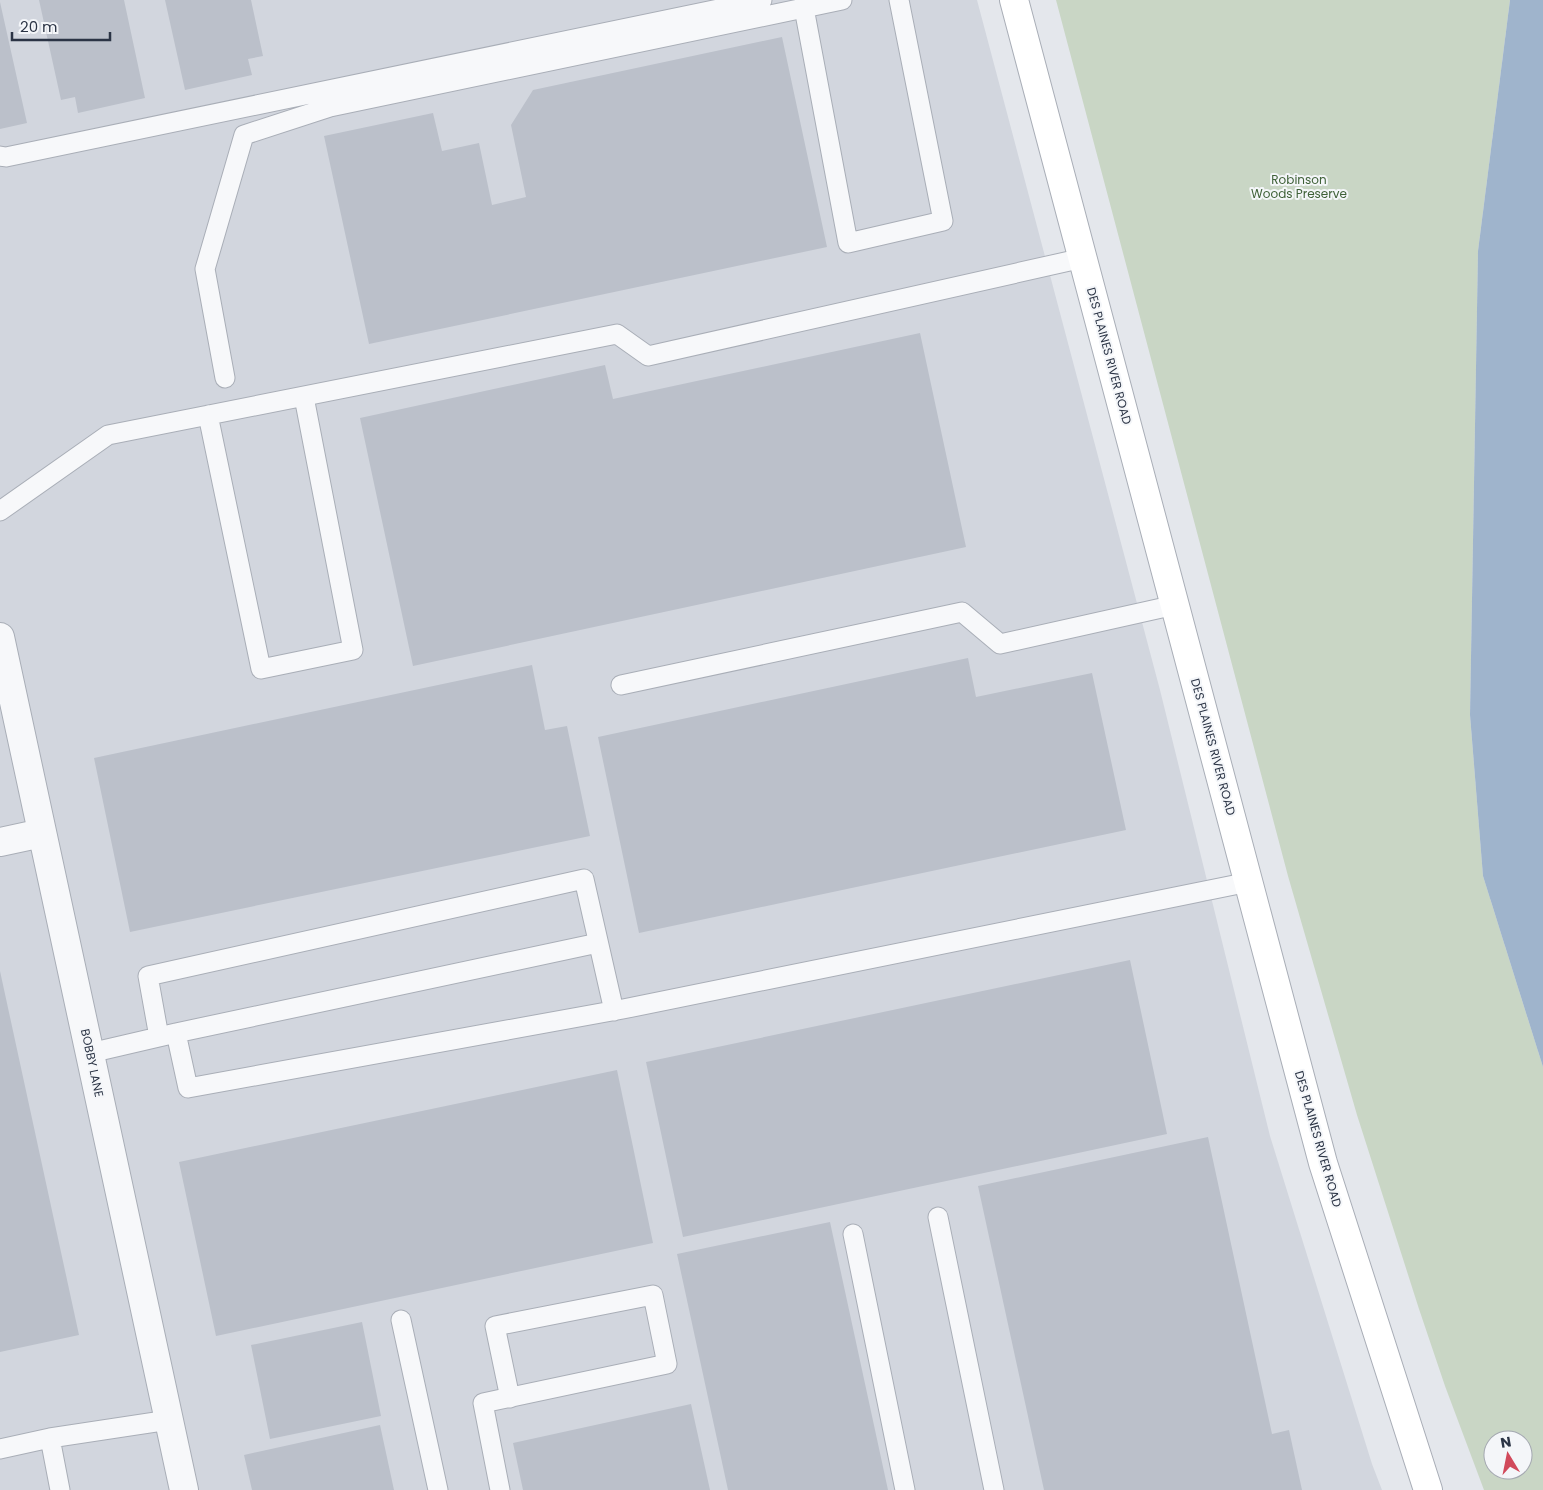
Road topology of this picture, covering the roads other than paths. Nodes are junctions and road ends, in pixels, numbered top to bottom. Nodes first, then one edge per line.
1 (762, 0) edge
2 (842, 0) edge
3 (899, 0) edge
4 (1014, 0) edge
5 (804, 8) junction
6 (0, 156) edge
7 (1083, 258) junction
8 (225, 378) dead end
9 (304, 397) junction
10 (208, 415) junction
11 (0, 510) edge
12 (1175, 605) junction
13 (0, 637) edge
14 (621, 685) dead end
15 (42, 833) junction
16 (0, 842) edge
17 (1249, 882) junction
18 (598, 943) junction
19 (614, 1011) junction
20 (168, 1035) junction
21 (90, 1053) junction
22 (938, 1217) dead end
23 (853, 1234) dead end
24 (401, 1320) dead end
25 (510, 1398) junction
26 (169, 1420) junction
27 (50, 1438) junction
28 (0, 1449) edge
29 (60, 1490) edge
30 (184, 1490) edge
31 (438, 1490) edge
32 (500, 1490) edge
33 (905, 1490) edge
34 (994, 1490) edge
35 (1428, 1490) edge

1 - 6 lane
2 - 5 lane
3 - 5 lane
4 - 7 main road, DES PLAINES RIVER ROAD
5 - 8 lane
7 - 9 lane
7 - 12 main road, DES PLAINES RIVER ROAD
9 - 10 lane
9 - 10 lane
10 - 11 lane
12 - 14 lane
12 - 17 main road, DES PLAINES RIVER ROAD
13 - 15 street, BOBBY LANE
15 - 16 street
15 - 21 street, BOBBY LANE
17 - 19 lane
17 - 35 main road, DES PLAINES RIVER ROAD
18 - 19 lane
18 - 20 lane
18 - 20 lane
19 - 20 lane
20 - 21 lane
21 - 26 street, BOBBY LANE
22 - 34 lane
23 - 33 lane
24 - 31 lane
25 - 25 lane
25 - 32 lane
26 - 27 lane
26 - 30 street, BOBBY LANE
27 - 28 lane
27 - 29 lane

